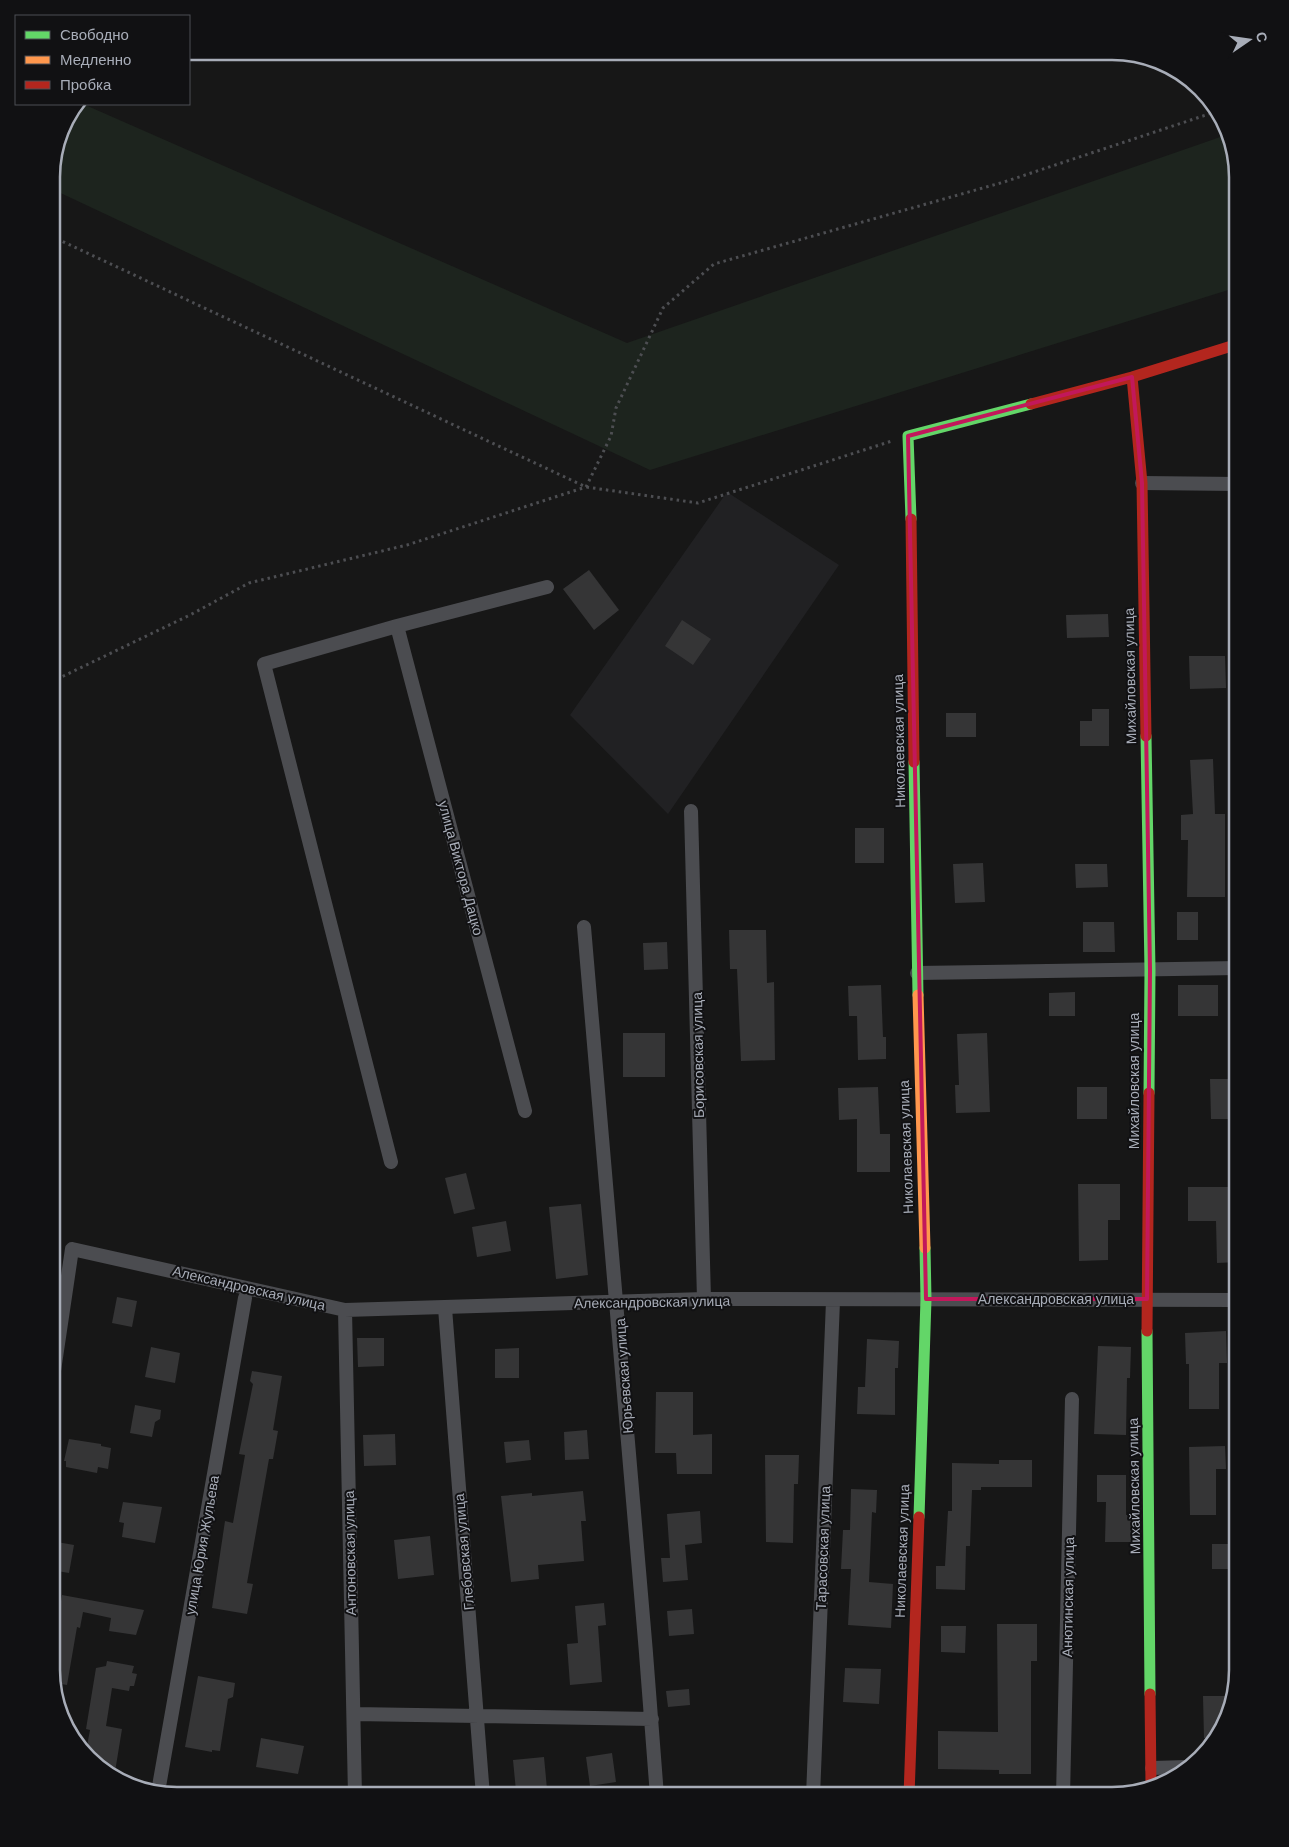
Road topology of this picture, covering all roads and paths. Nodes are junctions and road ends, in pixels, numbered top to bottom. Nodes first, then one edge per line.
1 (1210, 114) edge
2 (60, 240) edge
3 (1229, 347) edge
4 (1132, 377) junction
5 (908, 436) junction
6 (1142, 483) junction
7 (1229, 484) edge
8 (586, 487) junction
9 (547, 588) dead end
10 (397, 626) junction
11 (60, 678) edge
12 (691, 811) dead end
13 (584, 927) dead end
14 (1229, 968) edge
15 (1150, 970) junction
16 (917, 973) junction
17 (525, 1110) dead end
18 (391, 1162) dead end
19 (245, 1298) dead end
20 (1147, 1298) junction
21 (704, 1299) junction
22 (926, 1299) junction
23 (833, 1300) junction
24 (1229, 1300) edge
25 (619, 1302) junction
26 (445, 1308) junction
27 (345, 1310) junction
28 (60, 1330) edge
29 (1072, 1399) dead end
30 (354, 1714) junction
31 (478, 1716) junction
32 (652, 1719) junction
33 (1177, 1767) edge
34 (1152, 1768) junction
35 (1152, 1780) edge
36 (159, 1786) edge
37 (356, 1787) edge
38 (482, 1787) edge
39 (656, 1787) edge
40 (813, 1787) edge
41 (909, 1787) edge
42 (1063, 1787) edge

1 - 8 path
2 - 8 path
3 - 4 street
4 - 5 street
4 - 6 street, Михайловская улица
5 - 8 path
5 - 16 street, Николаевская улица
6 - 7 street
6 - 15 street, Михайловская улица
8 - 11 path
9 - 10 street
10 - 17 street, улица Виктора Дацко
10 - 18 street
12 - 21 street, Борисовская улица
13 - 25 street, Юрьевская улица
14 - 15 street
15 - 16 street
15 - 20 street, Михайловская улица
16 - 22 street, Николаевская улица
19 - 36 street, улица Юрия Жульева
20 - 22 street, Александровская улица
20 - 24 street, Александровская улица
20 - 34 street, Михайловская улица
21 - 23 street, Александровская улица
21 - 25 street, Александровская улица
22 - 23 street, Александровская улица
22 - 41 street, Николаевская улица
23 - 40 street, Тарасовская улица
25 - 26 street, Александровская улица
25 - 32 street, Юрьевская улица
26 - 27 street, Александровская улица
26 - 31 street, Глебовская улица
27 - 28 street, Александровская улица
27 - 30 street, Антоновская улица
29 - 42 street, Анютинская улица
30 - 31 street
30 - 37 street, Антоновская улица
31 - 32 street
31 - 38 street, Глебовская улица
32 - 39 street, Юрьевская улица
33 - 34 street
34 - 35 street, Михайловская улица

